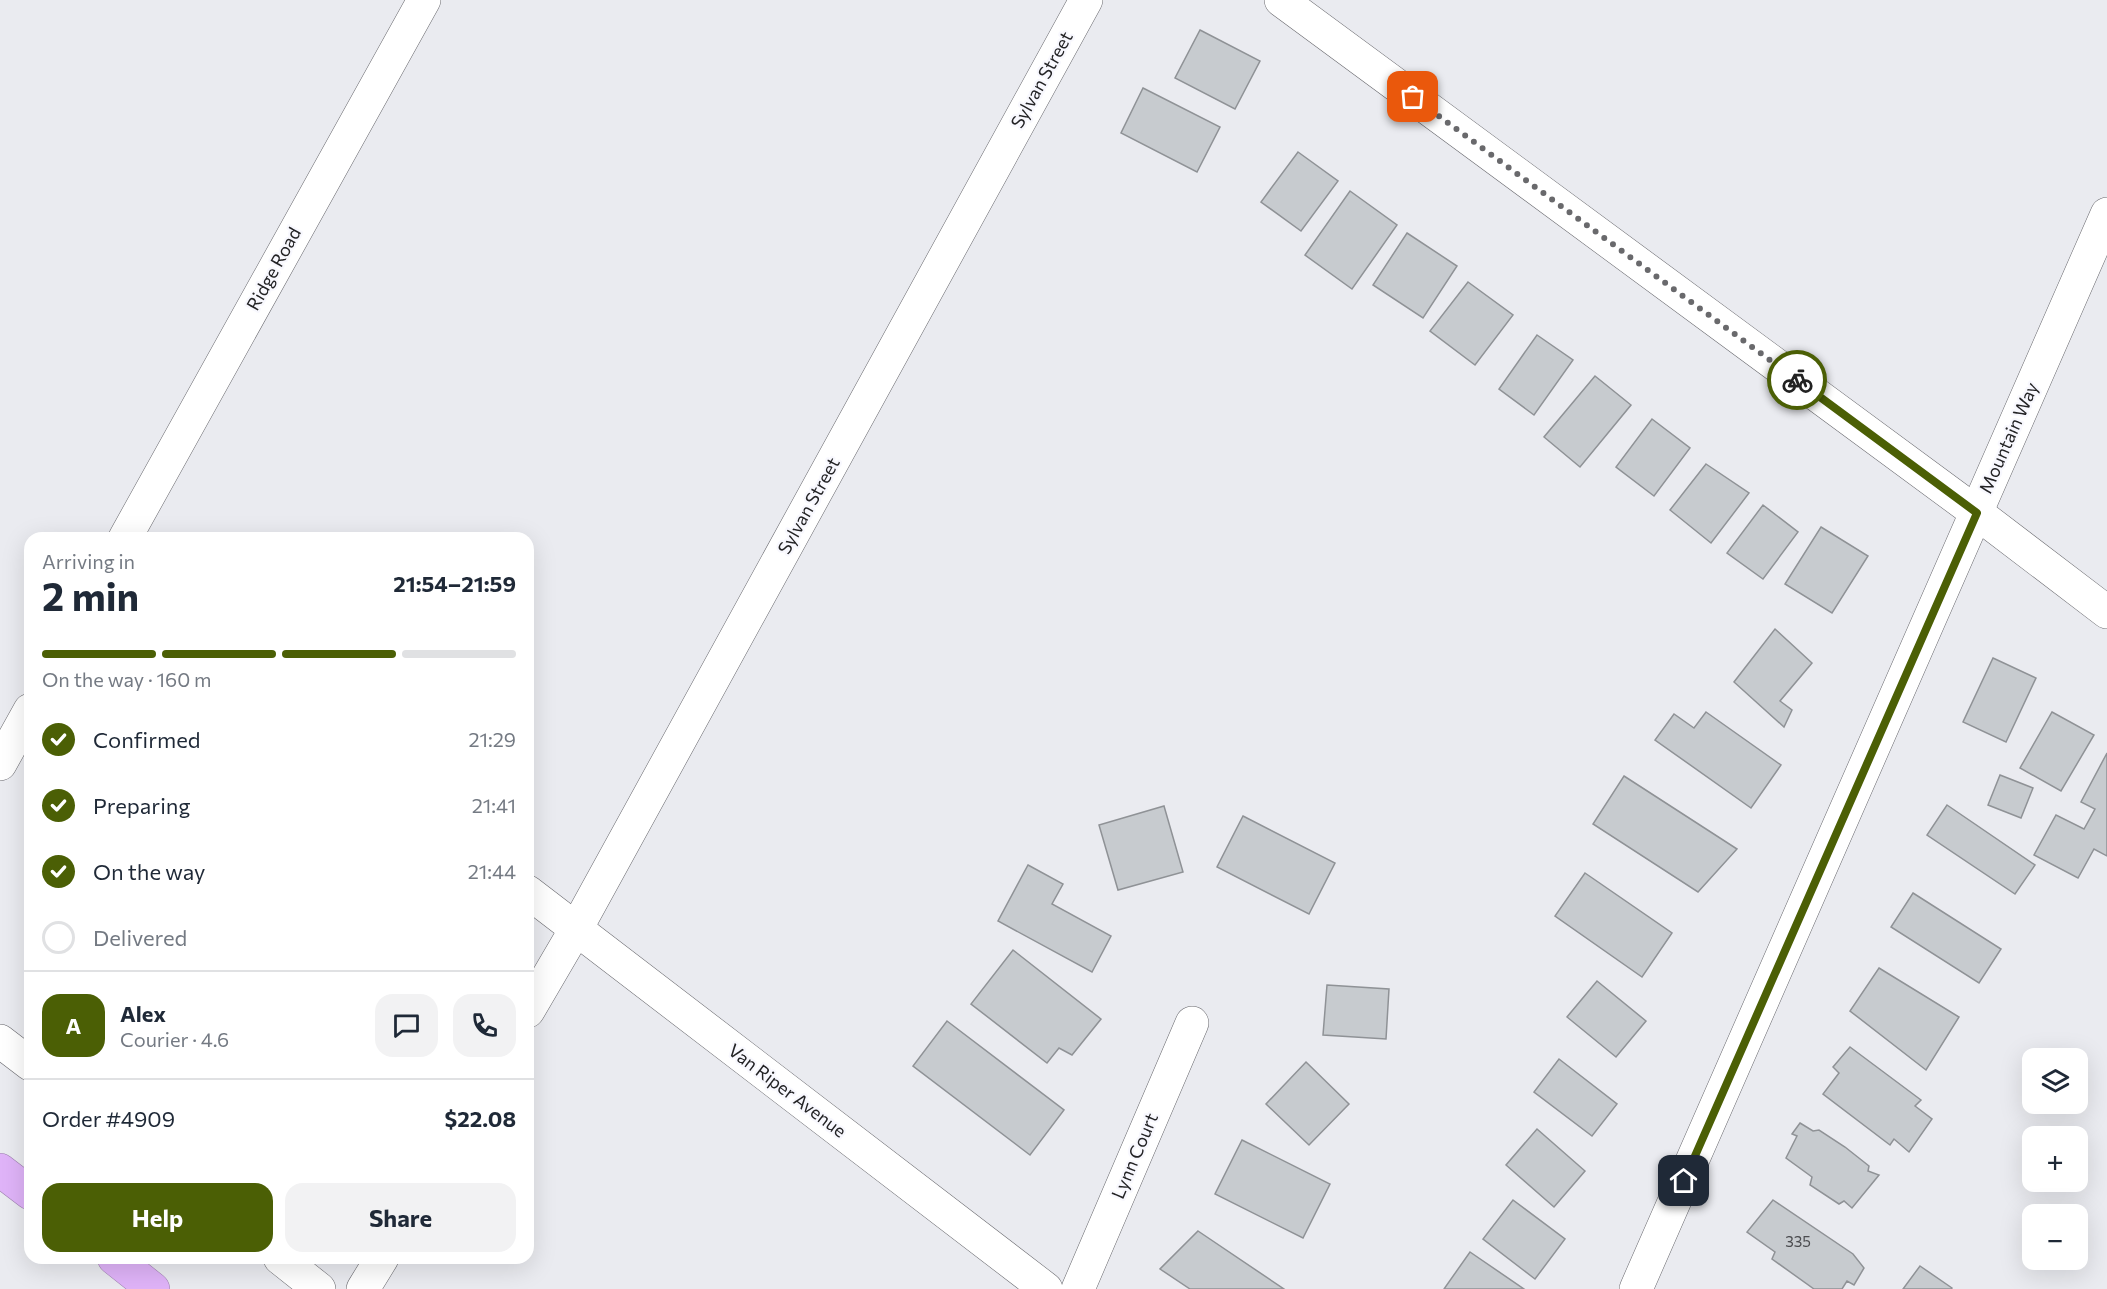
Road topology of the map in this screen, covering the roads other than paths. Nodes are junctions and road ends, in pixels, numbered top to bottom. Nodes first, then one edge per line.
1 (424, 0) edge
2 (1086, 0) edge
3 (1281, 0) edge
4 (2107, 214) edge
5 (1977, 513) junction
6 (128, 532) edge
7 (2107, 612) edge
8 (24, 721) edge
9 (0, 764) edge
10 (534, 897) edge
11 (576, 929) junction
12 (534, 1001) edge
13 (1191, 1023) dead end
14 (0, 1041) edge
15 (24, 1059) edge
16 (0, 1170) edge
17 (24, 1188) edge
18 (122, 1264) edge
19 (288, 1264) edge
20 (378, 1264) edge
21 (153, 1289) edge
22 (319, 1289) edge
23 (363, 1289) edge
24 (1046, 1289) edge
25 (1078, 1289) edge
26 (1636, 1289) edge

1 - 6 street, Ridge Road
2 - 11 street, Sylvan Street
3 - 5 street
4 - 5 street, Mountain Way
5 - 7 street
5 - 26 street, Mountain Way
8 - 9 street
10 - 11 street, Van Riper Avenue
11 - 12 street, Sylvan Street
11 - 24 street, Van Riper Avenue
13 - 25 street, Lynn Court
14 - 15 street
16 - 17 highway
18 - 21 highway
19 - 22 street
20 - 23 street

